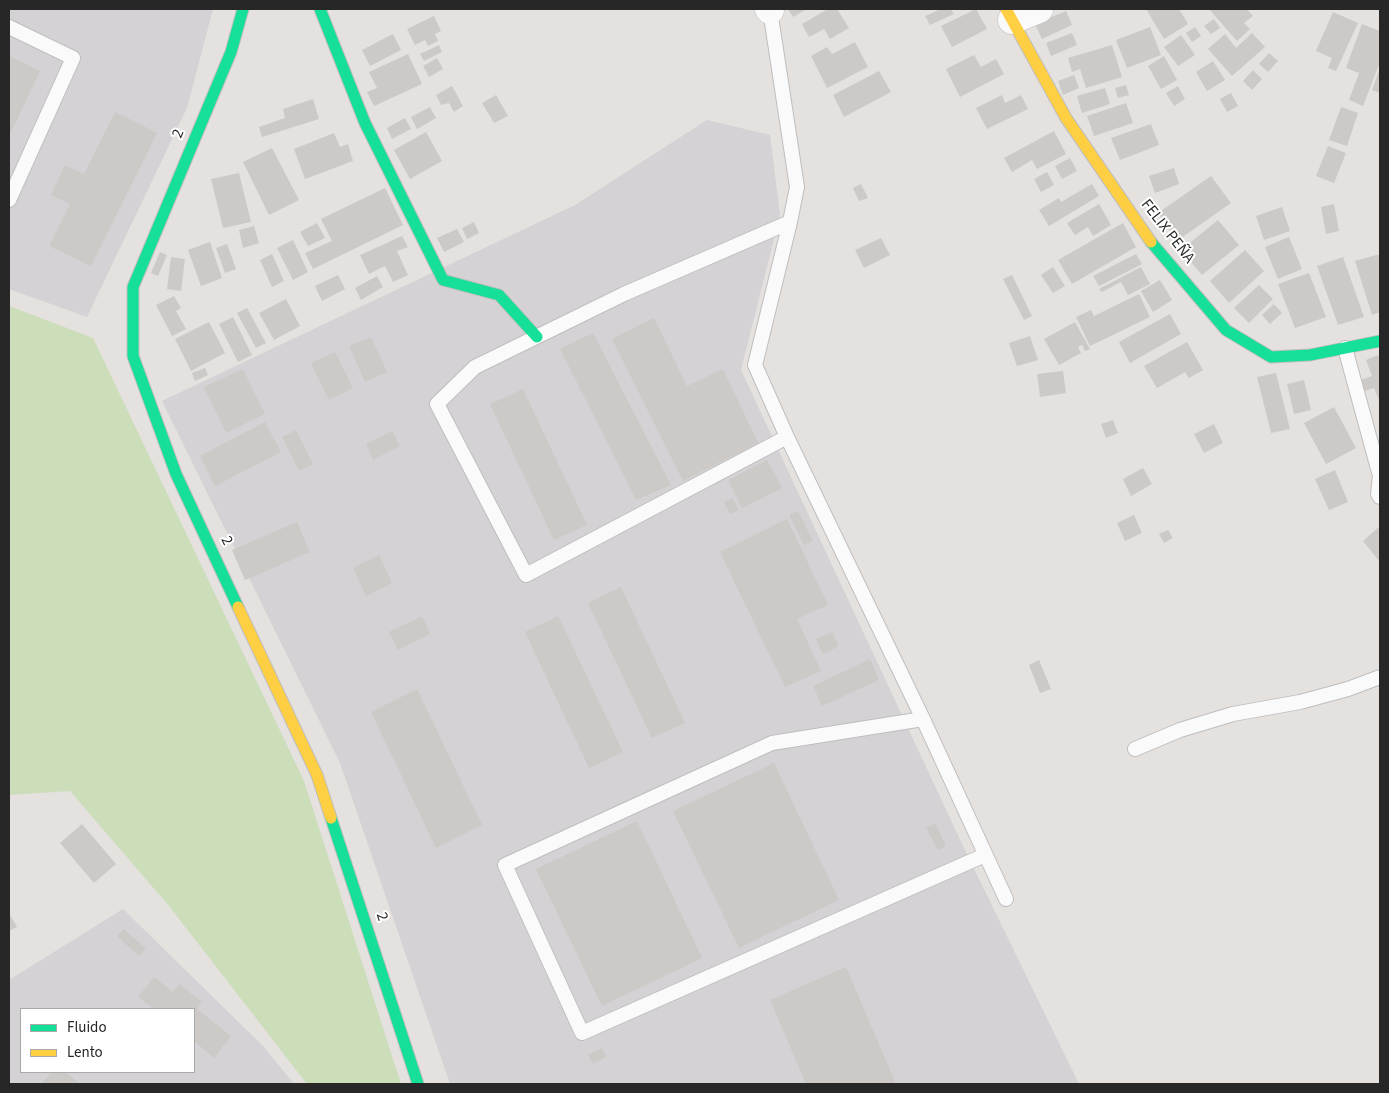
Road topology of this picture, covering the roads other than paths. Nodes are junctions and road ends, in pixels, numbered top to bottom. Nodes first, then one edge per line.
1 (243, 9) edge
2 (320, 9) edge
3 (769, 9) edge
4 (1039, 9) edge
5 (1009, 14) edge
6 (9, 26) edge
7 (9, 200) edge
8 (790, 222) junction
9 (537, 337) junction
10 (1380, 341) edge
11 (1345, 348) junction
12 (786, 437) junction
13 (1380, 497) edge
14 (1380, 677) edge
15 (923, 719) junction
16 (1135, 748) dead end
17 (985, 855) junction
18 (1006, 898) dead end
19 (418, 1084) edge

1 - 19 street, 2
2 - 9 street
3 - 8 lane
4 - 5 street
5 - 11 street, FELIX PEÑA
6 - 7 lane
8 - 9 lane
8 - 12 lane
9 - 12 lane
10 - 11 street, FELIX PEÑA
11 - 13 lane
12 - 15 lane
14 - 16 lane
15 - 17 lane
15 - 17 lane
17 - 18 lane

